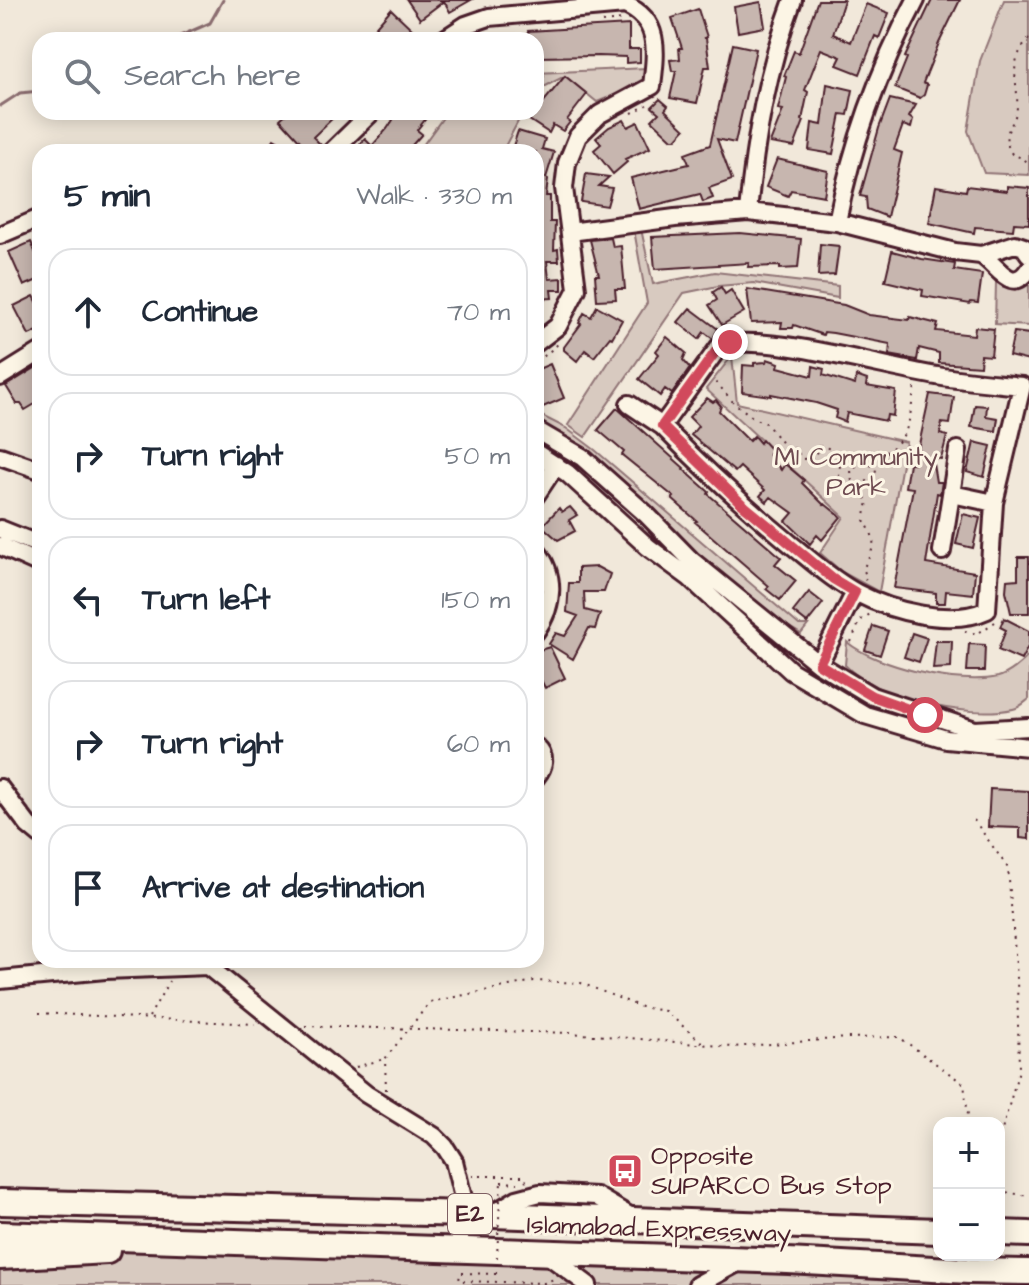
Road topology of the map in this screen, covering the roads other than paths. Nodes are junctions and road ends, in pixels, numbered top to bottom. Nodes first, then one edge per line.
1 (793, 0) edge
2 (916, 0) edge
3 (455, 32) edge
4 (364, 120) edge
5 (339, 144) edge
6 (748, 212) junction
7 (32, 221) edge
8 (837, 222) junction
9 (570, 232) junction
10 (0, 235) edge
11 (1029, 254) edge
12 (981, 255) junction
13 (1029, 269) edge
14 (544, 337) edge
15 (32, 357) edge
16 (0, 377) edge
17 (1026, 387) edge
18 (629, 404) dead end
19 (662, 426) junction
20 (544, 435) edge
21 (958, 450) dead end
22 (0, 455) edge
23 (544, 460) edge
24 (556, 465) junction
25 (32, 467) edge
26 (544, 483) edge
27 (952, 494) junction
28 (994, 503) junction
29 (0, 529) edge
30 (32, 542) edge
31 (0, 546) edge
32 (942, 551) dead end
33 (32, 560) edge
34 (544, 560) edge
35 (694, 572) junction
36 (858, 590) junction
37 (544, 618) edge
38 (819, 664) junction
39 (1029, 727) edge
40 (1029, 747) edge
41 (0, 788) edge
42 (32, 828) edge
43 (162, 968) edge
44 (210, 968) edge
45 (0, 980) edge
46 (0, 1202) edge
47 (479, 1214) junction
48 (933, 1231) edge
49 (0, 1234) edge
50 (261, 1243) junction
51 (545, 1253) junction
52 (0, 1257) edge
53 (744, 1259) junction
54 (1029, 1272) edge
55 (969, 1278) edge
56 (588, 1285) edge
57 (697, 1285) edge

1 - 6 street
2 - 8 street
3 - 9 street
4 - 5 street
6 - 8 street
6 - 9 street
7 - 10 street
8 - 12 street
9 - 14 street
11 - 12 street
12 - 13 street
15 - 16 street
17 - 19 street
17 - 28 street
18 - 19 street
19 - 36 street
20 - 35 street
21 - 27 street
22 - 25 street
23 - 24 street
24 - 26 street
24 - 35 street
27 - 28 street
27 - 32 street
28 - 36 street
29 - 30 street
31 - 33 street
34 - 37 street
35 - 38 street
35 - 40 street
36 - 38 street
38 - 39 street
41 - 42 street
43 - 45 street
44 - 47 street
46 - 47 highway, Islamabad Expressway / E2
47 - 48 highway, Islamabad Expressway / E2
49 - 50 highway, Islamabad Expressway / E2
50 - 51 highway, Islamabad Expressway / E2
50 - 52 highway
51 - 53 highway, Islamabad Expressway / E2
51 - 56 street
53 - 55 highway, Islamabad Expressway / E2
53 - 57 street
54 - 55 highway, Islamabad Expressway / E2

